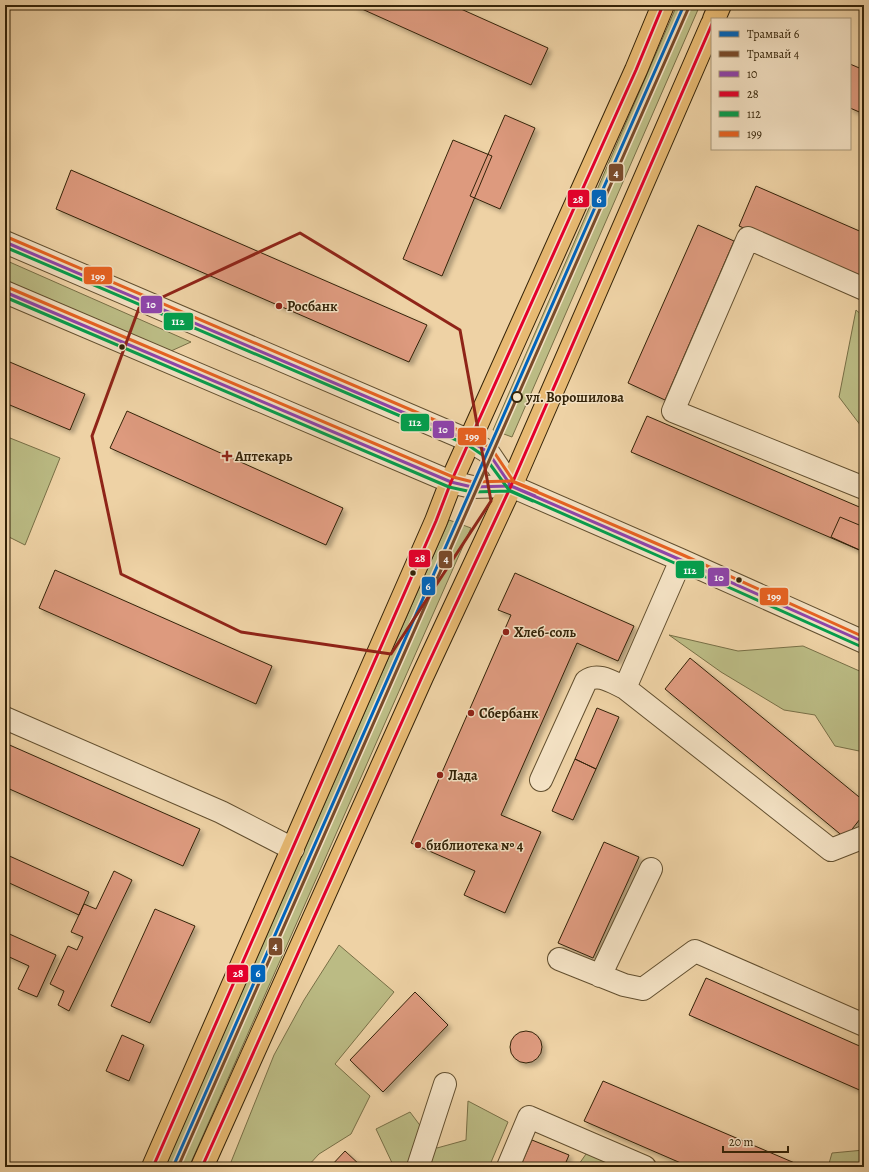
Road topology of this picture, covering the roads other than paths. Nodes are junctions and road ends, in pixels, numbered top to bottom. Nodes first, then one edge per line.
1 (663, 5) edge
2 (720, 5) edge
3 (714, 18) edge
4 (711, 26) edge
5 (5, 242) edge
6 (864, 289) edge
7 (5, 292) edge
8 (470, 441) junction
9 (451, 482) junction
10 (511, 486) junction
11 (864, 488) edge
12 (681, 560) junction
13 (864, 642) edge
14 (625, 688) junction
15 (5, 718) edge
16 (541, 780) dead end
17 (864, 837) edge
18 (293, 849) junction
19 (651, 869) dead end
20 (559, 959) dead end
21 (600, 976) junction
22 (864, 1025) edge
23 (445, 1084) dead end
24 (153, 1167) edge
25 (202, 1167) edge
26 (418, 1167) edge
27 (508, 1167) edge
28 (646, 1167) edge

1 - 8 main road
2 - 3 main road
4 - 10 main road
5 - 8 street
6 - 11 street
7 - 9 street
8 - 9 main road
8 - 10 street
9 - 10 street
9 - 18 main road
10 - 12 street
10 - 25 main road
12 - 13 street
12 - 14 street
14 - 16 street
14 - 17 street
15 - 18 street
18 - 24 main road
19 - 21 street
20 - 21 street
21 - 22 street
23 - 26 street
27 - 28 street

